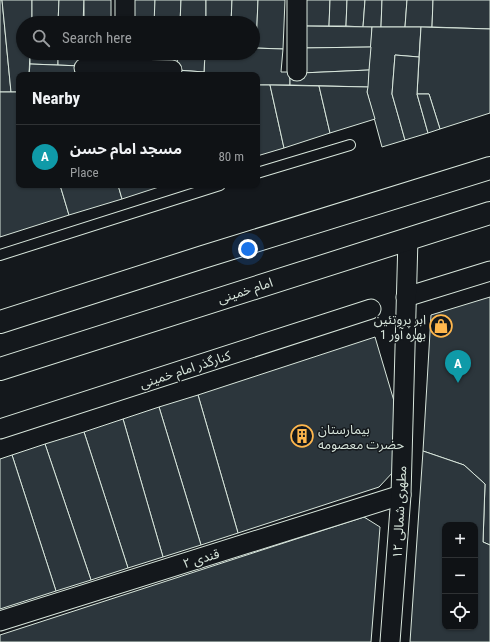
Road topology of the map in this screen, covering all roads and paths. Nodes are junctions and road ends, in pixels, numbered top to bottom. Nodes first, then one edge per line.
1 (125, 0) edge
2 (297, 0) edge
3 (125, 16) edge
4 (125, 61) edge
5 (84, 68) dead end
6 (172, 70) dead end
7 (297, 71) dead end
8 (350, 145) dead end
9 (490, 168) edge
10 (260, 173) edge
11 (211, 188) edge
12 (490, 213) edge
13 (408, 238) junction
14 (0, 255) edge
15 (490, 271) edge
16 (406, 297) junction
17 (371, 309) dead end
18 (0, 322) edge
19 (0, 369) edge
20 (0, 428) edge
21 (401, 495) junction
22 (0, 620) edge
23 (390, 642) edge

1 - 3 street
2 - 7 street
4 - 5 street
4 - 6 street
8 - 10 lane
9 - 18 main road
11 - 14 lane
12 - 13 main road, امام خمینی
13 - 16 street, مطهری شمالی ۱۲
13 - 19 main road, امام خمینی
15 - 16 street
16 - 21 street, مطهری شمالی ۱۲
17 - 20 street, کنارگذر امام خمینی
21 - 22 street, قندی ۲
21 - 23 street, مطهری شمالی ۱۲

